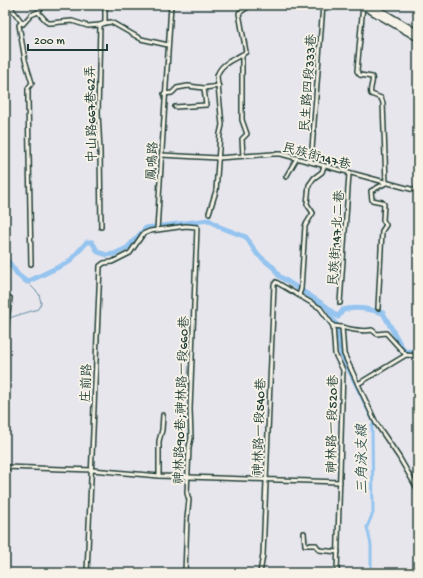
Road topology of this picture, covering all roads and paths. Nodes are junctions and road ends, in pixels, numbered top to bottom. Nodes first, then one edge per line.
1 (9, 5) edge
2 (45, 5) edge
3 (105, 5) edge
4 (171, 5) edge
5 (251, 5) edge
6 (323, 5) edge
7 (362, 5) edge
8 (371, 5) edge
9 (38, 12) junction
10 (23, 23) junction
11 (105, 23) junction
12 (100, 25) junction
13 (418, 32) edge
14 (418, 38) edge
15 (168, 45) junction
16 (242, 55) junction
17 (219, 86) junction
18 (204, 88) junction
19 (164, 94) junction
20 (174, 107) dead end
21 (161, 155) junction
22 (243, 156) junction
23 (218, 158) junction
24 (297, 158) junction
25 (311, 162) junction
26 (324, 166) junction
27 (349, 174) junction
28 (286, 177) dead end
29 (386, 183) junction
30 (418, 191) edge
31 (209, 214) dead end
32 (101, 227) dead end
33 (157, 230) junction
34 (31, 264) dead end
35 (299, 295) junction
36 (5, 297) edge
37 (340, 303) dead end
38 (378, 308) dead end
39 (333, 326) junction
40 (342, 326) junction
41 (406, 355) junction
42 (418, 356) edge
43 (5, 367) edge
44 (358, 384) junction
45 (163, 415) dead end
46 (5, 467) edge
47 (92, 470) junction
48 (159, 476) junction
49 (188, 476) junction
50 (266, 480) junction
51 (340, 482) junction
52 (418, 490) edge
53 (304, 533) dead end
54 (338, 552) junction
55 (87, 573) edge
56 (185, 573) edge
57 (260, 573) edge
58 (337, 573) edge

1 - 10 street
2 - 9 street
3 - 11 street
4 - 15 street, 鳳鳴路
5 - 16 street
6 - 25 street, 民生路四段333巷
7 - 14 main road
7 - 29 street
8 - 13 main road
9 - 10 street
9 - 12 street
10 - 34 street
11 - 12 street
11 - 15 street
12 - 32 street, 中山路667巷62弄
15 - 19 street, 鳳鳴路
16 - 17 street
16 - 22 street
17 - 18 street
17 - 23 street
18 - 19 street
18 - 20 street
19 - 21 street, 鳳鳴路
21 - 23 street, 民族街147巷
21 - 33 street, 鳳鳴路
22 - 23 street, 民族街147巷
22 - 24 street, 民族街147巷
23 - 31 street
24 - 25 street, 民族街147巷
24 - 28 street
25 - 26 street, 民族街147巷
26 - 27 street, 民族街147巷
26 - 35 street
27 - 29 street, 民族街147巷
27 - 37 street, 民族街147北二巷
29 - 30 street, 民族街147巷
29 - 38 street
33 - 47 street, 庄前路
33 - 49 street, 神林路90巷;神林路一段660巷
35 - 39 street
35 - 50 street, 神林路一段540巷
36 - 43 street
39 - 40 street
39 - 51 street, 神林路一段520巷
40 - 41 street
40 - 44 street
41 - 42 street
41 - 44 street
44 - 52 street
45 - 48 street
46 - 47 street
47 - 48 street
47 - 55 street, 庄前路
48 - 49 street
49 - 50 street
49 - 56 street, 神林路90巷;神林路一段660巷
50 - 51 street
50 - 57 street, 神林路一段540巷
51 - 54 street, 神林路一段520巷
53 - 54 street
54 - 58 street, 神林路一段520巷

